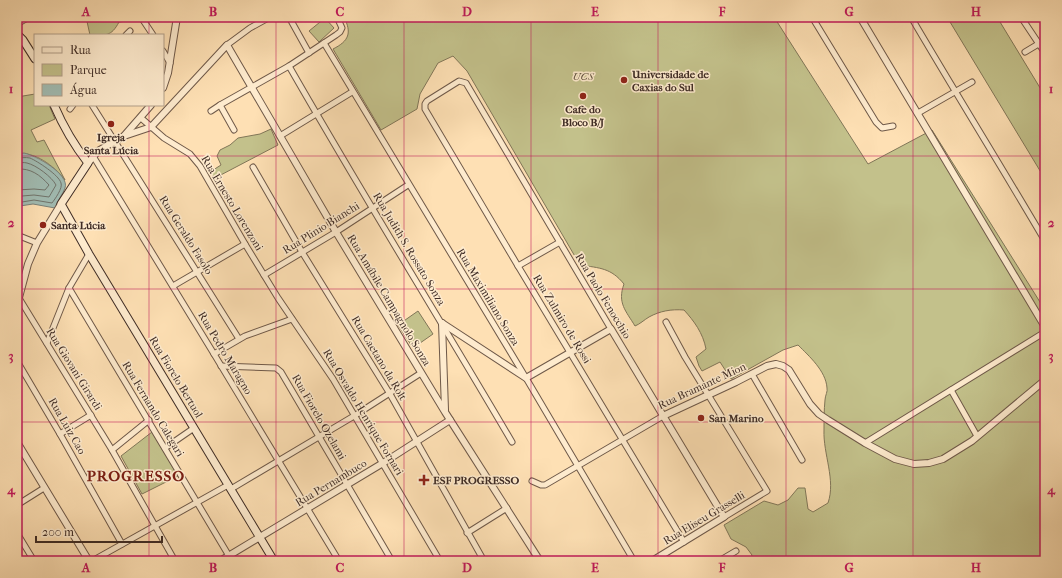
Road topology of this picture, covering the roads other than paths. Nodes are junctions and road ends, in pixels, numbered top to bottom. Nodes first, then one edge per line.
1 (29, 17) edge
2 (141, 17) edge
3 (177, 17) edge
4 (270, 17) edge
5 (289, 17) edge
6 (337, 17) edge
7 (812, 17) edge
8 (860, 17) edge
9 (911, 17) edge
10 (1021, 17) edge
11 (17, 24) edge
12 (17, 34) edge
13 (152, 34) edge
14 (17, 40) edge
15 (1045, 40) edge
16 (324, 44) junction
17 (1039, 44) junction
18 (227, 45) junction
19 (26, 46) junction
20 (1026, 52) dead end
21 (164, 53) edge
22 (309, 53) junction
23 (1045, 53) edge
24 (34, 57) edge
25 (170, 63) junction
26 (289, 66) junction
27 (972, 82) dead end
28 (164, 86) edge
29 (252, 87) junction
30 (352, 92) junction
31 (955, 92) junction
32 (220, 105) junction
33 (54, 106) edge
34 (93, 106) edge
35 (150, 106) edge
36 (424, 106) joint
37 (211, 111) dead end
38 (918, 113) junction
39 (317, 114) junction
40 (141, 118) junction
41 (893, 126) dead end
42 (151, 127) junction
43 (234, 130) dead end
44 (124, 136) junction
45 (280, 136) junction
46 (116, 141) junction
47 (93, 156) junction
48 (88, 163) junction
49 (253, 167) dead end
50 (408, 185) junction
51 (61, 204) junction
52 (372, 208) junction
53 (336, 232) junction
54 (17, 235) edge
55 (1045, 241) edge
56 (560, 242) junction
57 (37, 243) junction
58 (245, 244) junction
59 (302, 252) junction
60 (89, 254) junction
61 (518, 266) junction
62 (197, 272) junction
63 (264, 275) junction
64 (173, 286) junction
65 (69, 288) junction
66 (19, 298) junction
67 (17, 305) edge
68 (292, 320) junction
69 (666, 322) dead end
70 (442, 323) junction
71 (1045, 327) edge
72 (611, 329) junction
73 (1045, 332) edge
74 (239, 339) junction
75 (47, 343) junction
76 (570, 353) junction
77 (214, 354) junction
78 (17, 362) edge
79 (221, 366) junction
80 (421, 373) junction
81 (752, 374) junction
82 (526, 378) junction
83 (1045, 380) edge
84 (951, 390) junction
85 (390, 394) junction
86 (708, 395) junction
87 (445, 412) junction
88 (91, 415) junction
89 (354, 416) junction
90 (663, 416) junction
91 (149, 420) junction
92 (450, 420) junction
93 (194, 428) junction
94 (60, 434) junction
95 (319, 436) junction
96 (977, 436) junction
97 (622, 439) junction
98 (17, 442) edge
99 (417, 442) junction
100 (512, 442) dead end
101 (866, 443) junction
102 (165, 448) junction
103 (112, 450) junction
104 (278, 460) junction
105 (802, 460) dead end
106 (383, 463) junction
107 (578, 466) junction
108 (532, 481) dead end
109 (348, 484) junction
110 (230, 487) junction
111 (44, 488) junction
112 (197, 503) junction
113 (17, 505) edge
114 (507, 508) junction
115 (307, 509) junction
116 (724, 517) junction
117 (155, 525) junction
118 (17, 533) edge
119 (467, 533) junction
120 (260, 537) junction
121 (684, 542) junction
122 (122, 544) junction
123 (736, 551) dead end
124 (231, 558) edge
125 (34, 561) edge
126 (91, 561) edge
127 (175, 561) edge
128 (220, 561) edge
129 (274, 561) edge
130 (339, 561) edge
131 (392, 561) edge
132 (440, 561) edge
133 (484, 561) edge
134 (540, 561) edge
135 (634, 561) edge
136 (652, 561) edge
137 (719, 561) edge

1 - 11 street
2 - 13 street
3 - 25 street
4 - 18 street
5 - 22 street
6 - 16 street
7 - 41 street
8 - 38 street
9 - 31 street
10 - 17 street
12 - 19 main road
14 - 19 main road
15 - 17 street
16 - 22 street
16 - 30 street, Rua Maximiliano Sonza
17 - 20 street
17 - 23 street
18 - 29 street, Rua Amábile Campagnolo Sonza
18 - 42 street
19 - 24 main road
21 - 25 street
22 - 26 street
25 - 28 street
26 - 29 street
26 - 39 street, Rua Judith S. Rossato Sonza
27 - 31 street
29 - 32 street
29 - 45 street, Rua Amábile Campagnolo Sonza
30 - 39 street
30 - 50 street, Rua Maximiliano Sonza
31 - 38 street
31 - 55 street
32 - 37 street
32 - 43 street
33 - 48 main road
34 - 46 street, Rua Geraldo Fasolo
35 - 40 street
36 - 56 street, Rua Paolo Fenocchio
36 - 61 street, Rua Zulmiro de Rossi
38 - 71 street
39 - 45 street
39 - 52 street, Rua Judith S. Rossato Sonza
40 - 42 street, Rua Ernesto Lorenzoni
40 - 44 street
42 - 44 street
42 - 58 street, Rua Ernesto Lorenzoni
44 - 46 street
45 - 53 street, Rua Amábile Campagnolo Sonza
46 - 47 street
46 - 62 street, Rua Geraldo Fasolo
47 - 48 street
47 - 64 street, Rua Pedro Maragno
48 - 51 main road
49 - 59 street, Rua Caetano da Rolt
50 - 52 street, Rua Plinio Bianchi
50 - 82 street, Rua Maximiliano Sonza
51 - 57 street
51 - 60 main road, Rua Fiorelo Bertuol
52 - 53 street, Rua Plinio Bianchi
52 - 70 street, Rua Judith S. Rossato Sonza
53 - 59 street, Rua Plinio Bianchi
53 - 80 street, Rua Amábile Campagnolo Sonza
54 - 57 street
56 - 61 street
56 - 72 street, Rua Paolo Fenocchio
57 - 66 street
58 - 62 street
58 - 63 street, Rua Ernesto Lorenzoni
59 - 63 street, Rua Plinio Bianchi
59 - 85 street, Rua Caetano da Rolt
60 - 65 street
60 - 93 main road, Rua Fiorelo Bertuol
61 - 76 street, Rua Zulmiro de Rossi
62 - 64 street
62 - 74 street, Rua Geraldo Fasolo
63 - 68 street, Rua Osvaldo Henrique Fornari
64 - 77 street, Rua Pedro Maragno
65 - 75 street
65 - 91 street, Rua Fernando Calegari
66 - 67 street
66 - 75 street, Rua Giovani Girardi
68 - 74 street
68 - 89 street, Rua Osvaldo Henrique Fornari
69 - 86 street
70 - 82 street
70 - 87 street
70 - 100 street, Rua Judith S. Rossato Sonza
72 - 76 street
72 - 90 street, Rua Paolo Fenocchio
73 - 84 street
74 - 77 street
75 - 88 street, Rua Giovani Girardi
76 - 82 street
76 - 97 street, Rua Zulmiro de Rossi
77 - 79 street, Rua Pedro Maragno
78 - 94 street, Rua Luiz Cao
79 - 95 street, Rua Fiorelo Ozelami
79 - 104 street, Rua Pedro Maragno
80 - 85 street
80 - 87 street, Rua Amábile Campagnolo Sonza
81 - 86 street, Rua Bramante Mion
81 - 101 street, Rua Bramante Mion
81 - 105 street
82 - 107 street, Rua Maximiliano Sonza
83 - 96 street, Rua Bramante Mion
84 - 96 street
84 - 101 street
85 - 89 street
85 - 99 street, Rua Caetano da Rolt
86 - 90 street, Rua Bramante Mion
86 - 116 street, Rua Eliseu Grasselli
87 - 92 street, Rua Amábile Campagnolo Sonza
88 - 94 street
88 - 103 street, Rua Giovani Girardi
89 - 95 street
89 - 106 street, Rua Osvaldo Henrique Fornari
90 - 97 street, Rua Bramante Mion
90 - 116 street, Rua Paolo Fenocchio
91 - 102 street, Rua Fernando Calegari
91 - 103 street
92 - 99 street, Rua Pernambuco
92 - 114 street, Rua Amábile Campagnolo Sonza
93 - 102 street
93 - 110 main road, Rua Fiorelo Bertuol
94 - 122 street, Rua Luiz Cao
95 - 104 street
95 - 109 street, Rua Fiorelo Ozelami
96 - 101 street, Rua Bramante Mion
97 - 107 street, Rua Bramante Mion
97 - 121 street, Rua Zulmiro de Rossi
98 - 111 street
99 - 106 street, Rua Pernambuco
99 - 119 street, Rua Caetano da Rolt
102 - 112 street, Rua Fernando Calegari
103 - 117 street, Rua Giovani Girardi
104 - 110 street
104 - 115 street, Rua Pedro Maragno
106 - 109 street, Rua Pernambuco
106 - 132 street, Rua Osvaldo Henrique Fornari
107 - 108 street, Rua Bramante Mion
107 - 135 street, Rua Maximiliano Sonza
109 - 115 street, Rua Pernambuco
109 - 131 street, Rua Fiorelo Ozelami
110 - 112 street
110 - 120 main road, Rua Fiorelo Bertuol
111 - 113 street
111 - 126 street
112 - 117 street
112 - 124 street, Rua Fernando Calegari
114 - 119 street
114 - 134 street, Rua Amábile Campagnolo Sonza
115 - 120 street, Rua Pernambuco
115 - 130 street, Rua Pedro Maragno
116 - 121 street, Rua Eliseu Grasselli
117 - 122 street
117 - 127 street, Rua Giovani Girardi
118 - 125 street
119 - 133 street, Rua Caetano da Rolt
120 - 124 street, Rua Pernambuco
120 - 129 main road, Rua Fiorelo Bertuol
121 - 136 street, Rua Eliseu Grasselli
122 - 126 street
123 - 137 street
124 - 128 street, Rua Pernambuco

